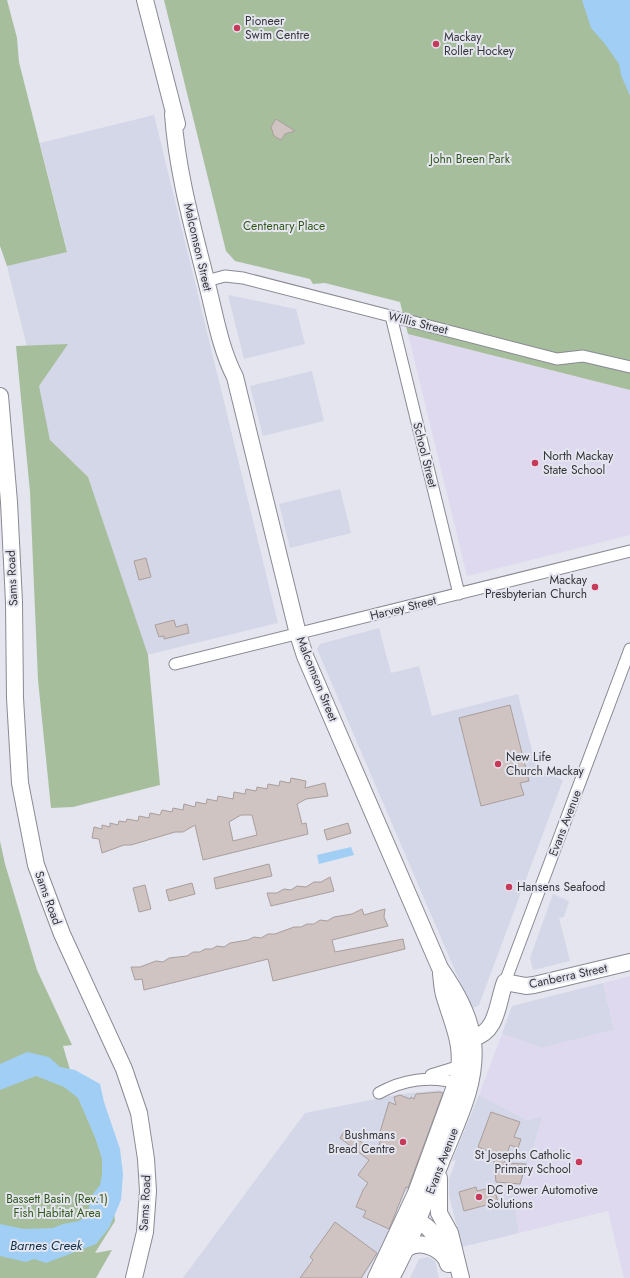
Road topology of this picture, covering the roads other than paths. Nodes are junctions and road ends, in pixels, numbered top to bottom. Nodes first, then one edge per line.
1 (145, 0) edge
2 (211, 280) junction
3 (391, 316) junction
4 (630, 367) edge
5 (0, 396) edge
6 (0, 444) edge
7 (9, 502) junction
8 (630, 551) edge
9 (459, 594) junction
10 (298, 634) junction
11 (630, 649) edge
12 (175, 664) dead end
13 (630, 962) edge
14 (502, 990) junction
15 (465, 1029) junction
16 (464, 1063) junction
17 (422, 1080) junction
18 (456, 1083) junction
19 (379, 1093) dead end
20 (439, 1167) junction
21 (414, 1215) junction
22 (443, 1222) junction
23 (406, 1249) junction
24 (447, 1260) junction
25 (134, 1278) edge
26 (376, 1278) edge
27 (391, 1278) edge
28 (452, 1278) edge
29 (461, 1278) edge

1 - 2 main road, Malcomson Street
2 - 3 street, Willis Street
2 - 10 main road, Malcomson Street
3 - 4 street, Willis Street
3 - 9 street, School Street
5 - 7 main road, Sams Road
6 - 7 main road, Sams Road
7 - 25 main road, Sams Road
8 - 9 street, Harvey Street
9 - 10 street, Harvey Street
10 - 12 street, Harvey Street
10 - 15 main road, Malcomson Street
11 - 14 street, Evans Avenue
13 - 14 main road, Canberra Street
14 - 15 main road, Evans Avenue
15 - 16 main road, Evans Avenue
15 - 16 main road, Evans Avenue
16 - 17 street
16 - 18 main road
16 - 20 main road, Evans Avenue
17 - 18 street
17 - 19 street
18 - 21 main road, Evans Avenue
20 - 21 main road, Evans Avenue
20 - 22 main road
21 - 22 main road
21 - 23 main road, Evans Avenue
21 - 24 main road
21 - 26 main road, Evans Avenue
22 - 29 main road
23 - 24 main road
23 - 27 main road, Evans Avenue
24 - 28 main road

